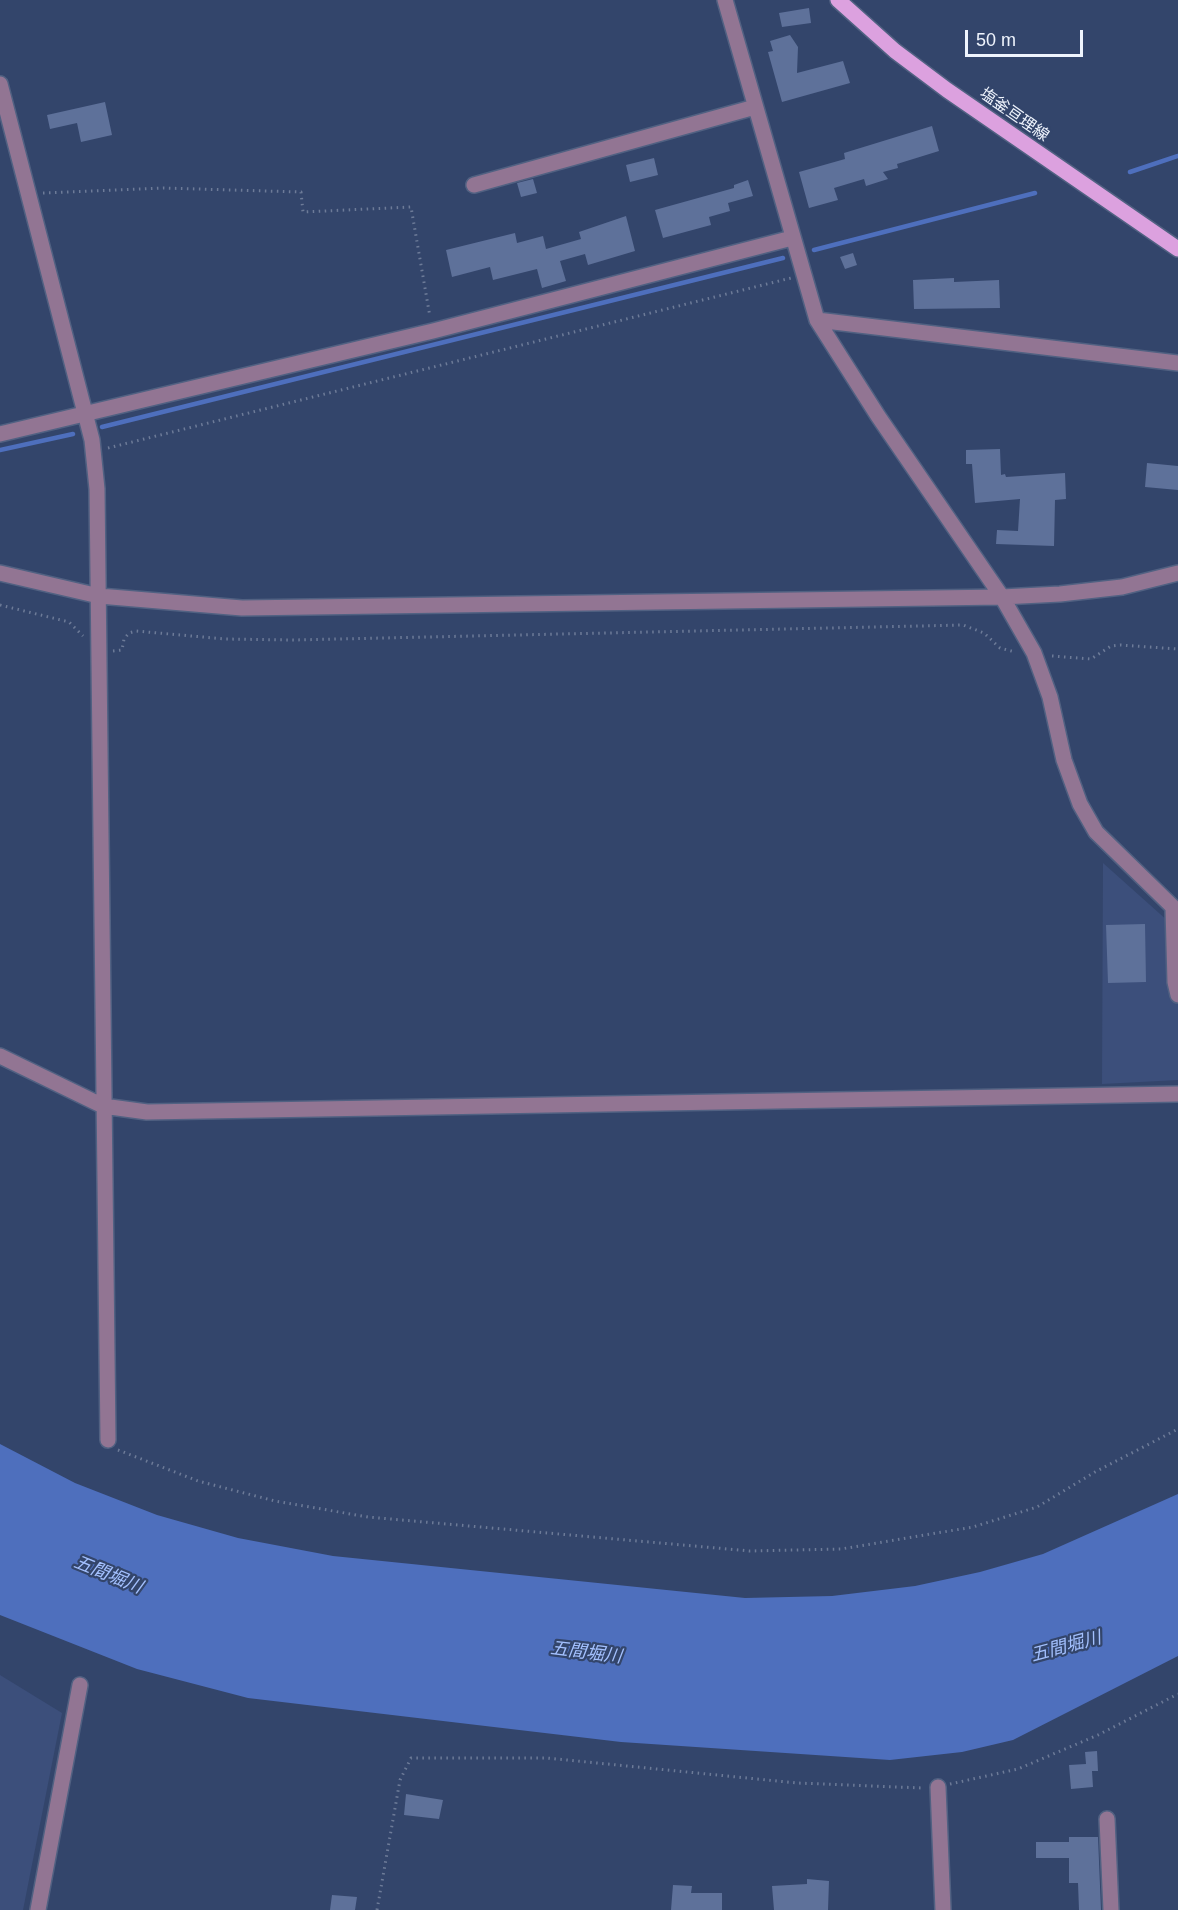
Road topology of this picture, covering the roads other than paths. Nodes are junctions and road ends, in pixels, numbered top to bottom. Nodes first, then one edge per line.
1 (725, 0) edge
2 (838, 0) edge
3 (0, 84) edge
4 (755, 107) junction
5 (474, 185) dead end
6 (792, 238) junction
7 (1178, 249) edge
8 (817, 320) junction
9 (1178, 363) edge
10 (85, 415) junction
11 (0, 434) edge
12 (0, 573) edge
13 (1178, 573) edge
14 (99, 596) junction
15 (1002, 597) junction
16 (1175, 910) edge
17 (1178, 994) edge
18 (0, 1056) edge
19 (1178, 1094) edge
20 (103, 1106) junction
21 (108, 1440) road end
22 (80, 1684) dead end
23 (938, 1786) road end
24 (1107, 1819) dead end
25 (38, 1910) edge
26 (943, 1910) edge
27 (1111, 1910) edge

1 - 4 street
2 - 7 main road, 塩釜亘理線
3 - 10 street
4 - 5 street
4 - 6 street
6 - 8 street
6 - 10 street
8 - 9 street
8 - 15 street
10 - 11 street
10 - 14 street
12 - 14 street
13 - 15 street
14 - 15 street
14 - 20 street
15 - 16 street
16 - 17 street
18 - 20 street
19 - 20 street
20 - 21 street
22 - 25 street
23 - 26 street
24 - 27 street

